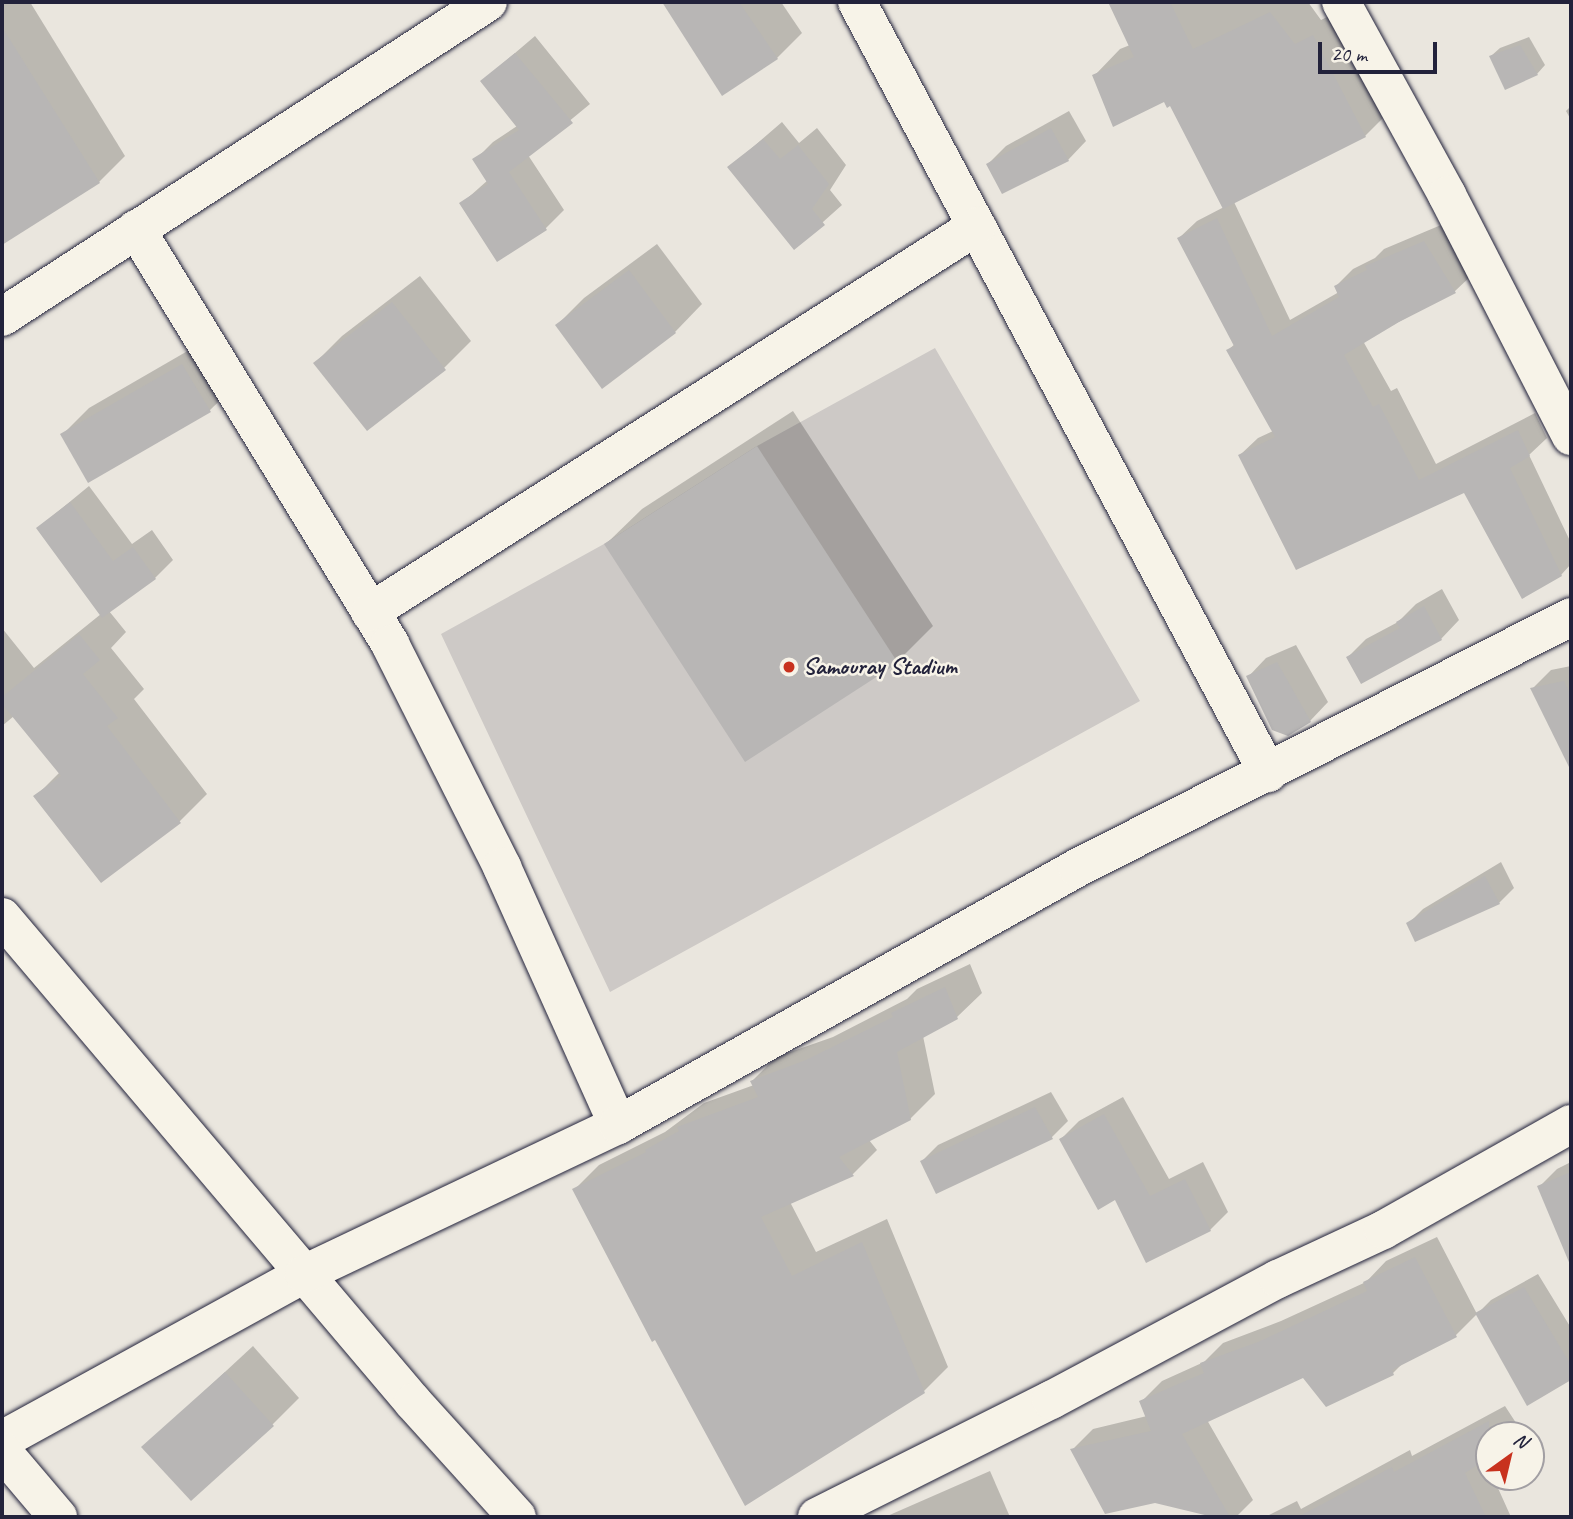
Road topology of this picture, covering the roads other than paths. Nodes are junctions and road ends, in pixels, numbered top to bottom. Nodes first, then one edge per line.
1 (488, 2) edge
2 (856, 2) edge
3 (1341, 2) edge
4 (977, 226) junction
5 (136, 229) junction
6 (2, 317) edge
7 (1571, 436) edge
8 (370, 612) junction
9 (1571, 617) edge
10 (1268, 773) junction
11 (2, 917) edge
12 (1571, 1124) edge
13 (618, 1125) junction
14 (304, 1274) junction
15 (2, 1440) edge
16 (2, 1451) edge
17 (58, 1517) edge
18 (517, 1517) edge
19 (817, 1517) edge

1 - 5 street
2 - 4 street
3 - 7 street
4 - 8 street
4 - 10 street
5 - 6 street
5 - 8 street
8 - 13 street
9 - 10 street
10 - 13 street
11 - 14 street
12 - 19 street
13 - 14 street
14 - 15 street
14 - 18 street
16 - 17 street

